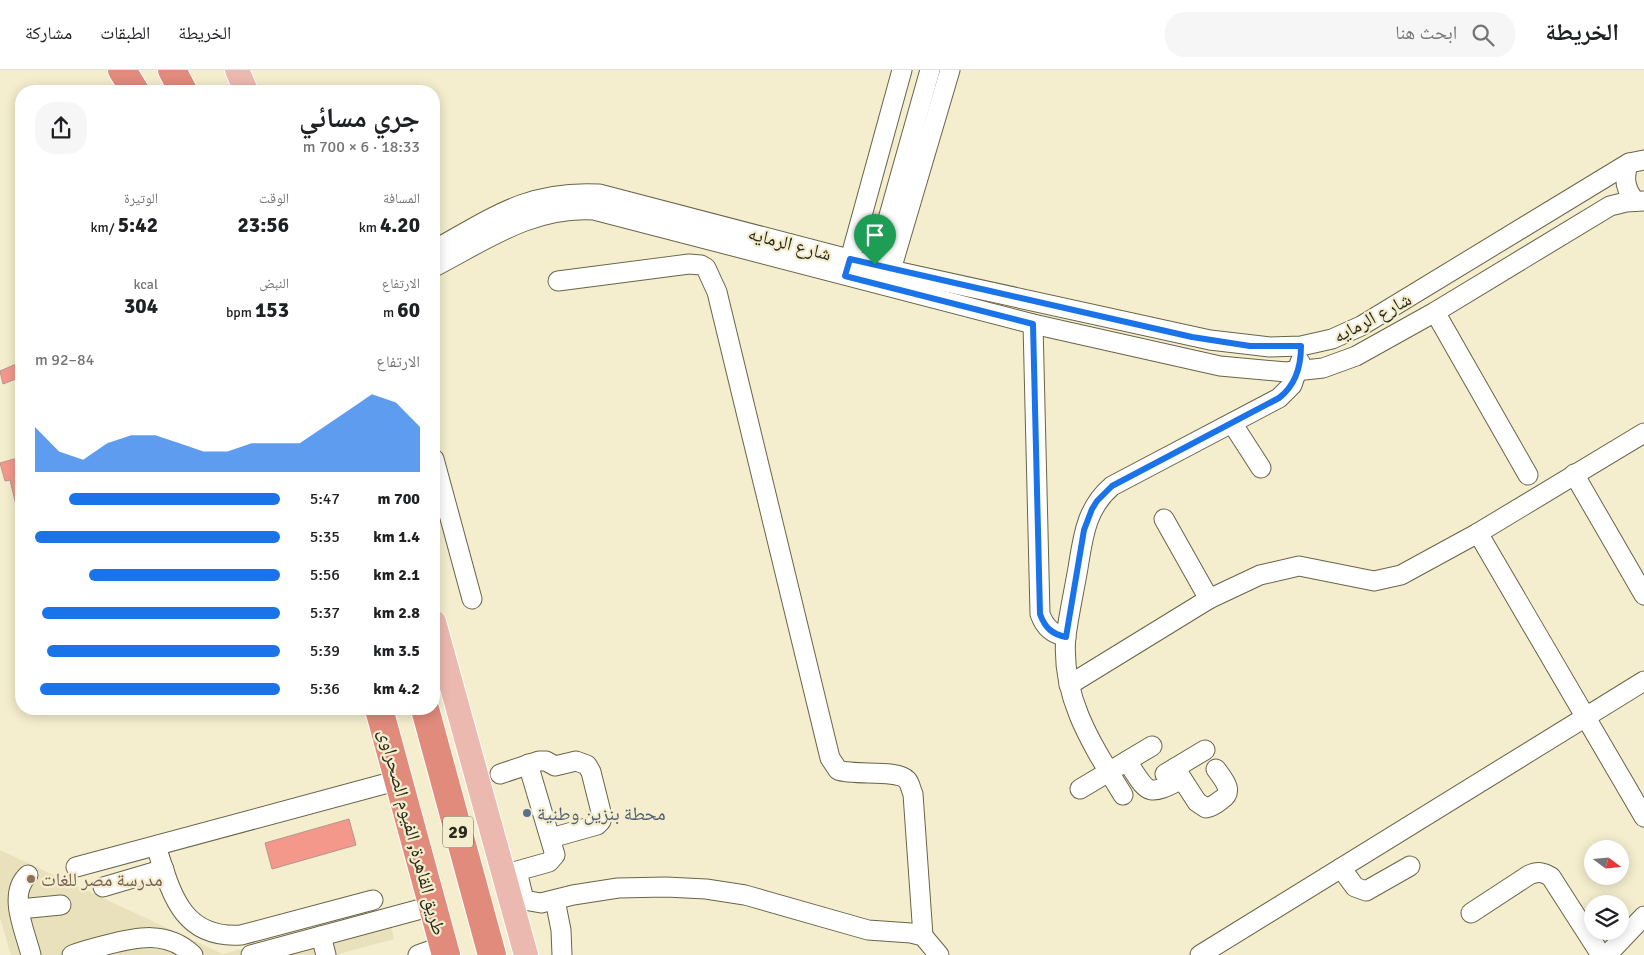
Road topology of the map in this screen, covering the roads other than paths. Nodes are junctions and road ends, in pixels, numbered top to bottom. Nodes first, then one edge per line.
1 (122, 70) edge
2 (172, 70) edge
3 (237, 70) edge
4 (902, 70) edge
5 (930, 70) edge
6 (950, 70) edge
7 (132, 85) edge
8 (181, 85) edge
9 (243, 85) edge
10 (1636, 162) edge
11 (1640, 201) edge
12 (440, 247) edge
13 (440, 264) edge
14 (847, 267) junction
15 (881, 276) junction
16 (558, 281) dead end
17 (1435, 312) junction
18 (1033, 324) junction
19 (1301, 346) junction
20 (1298, 372) junction
21 (1232, 423) junction
22 (1644, 433) edge
23 (1262, 468) dead end
24 (1574, 474) junction
25 (1528, 475) dead end
26 (440, 481) edge
27 (1164, 519) dead end
28 (1478, 533) junction
29 (1644, 595) edge
30 (472, 599) dead end
31 (1210, 599) junction
32 (1066, 637) junction
33 (440, 642) edge
34 (1644, 681) edge
35 (1069, 685) junction
36 (381, 715) edge
37 (427, 715) edge
38 (1586, 717) junction
39 (1152, 746) dead end
40 (1205, 750) dead end
41 (1127, 761) junction
42 (528, 764) junction
43 (1216, 768) dead end
44 (1109, 772) junction
45 (500, 774) dead end
46 (1173, 774) junction
47 (399, 780) junction
48 (1080, 789) dead end
49 (1123, 795) dead end
50 (1644, 817) edge
51 (551, 838) junction
52 (156, 846) junction
53 (1410, 866) dead end
54 (76, 868) dead end
55 (164, 868) junction
56 (1341, 868) junction
57 (28, 875) dead end
58 (103, 887) dead end
59 (373, 900) dead end
60 (555, 900) junction
61 (518, 901) junction
62 (61, 905) dead end
63 (432, 906) junction
64 (19, 909) junction
65 (1471, 914) dead end
66 (1644, 916) edge
67 (321, 936) junction
68 (923, 936) junction
69 (444, 950) edge
70 (31, 955) edge
71 (72, 955) edge
72 (193, 955) edge
73 (251, 955) edge
74 (326, 955) edge
75 (418, 955) edge
76 (492, 955) edge
77 (526, 955) edge
78 (562, 955) edge
79 (940, 955) edge
80 (1200, 955) edge
81 (1600, 955) edge
82 (1607, 955) edge

1 - 7 highway
2 - 8 highway
3 - 9 main road
4 - 14 street
5 - 15 street
6 - 15 street
10 - 11 street
10 - 19 street, شارع الرمايه
11 - 17 street, شارع الرمايه
12 - 14 street, شارع الرمايه
13 - 14 street, شارع الرمايه
14 - 15 street, شارع الرمايه
15 - 18 street, شارع الرمايه
15 - 19 street, شارع الرمايه
16 - 68 street
17 - 20 street, شارع الرمايه
17 - 25 street
18 - 20 street, شارع الرمايه
18 - 32 street
19 - 20 street
20 - 21 street
21 - 23 street
21 - 32 street
22 - 24 street
24 - 28 street
24 - 29 street
26 - 30 street
27 - 31 street
28 - 31 street
28 - 38 street
31 - 35 street
32 - 35 street
33 - 61 main road
34 - 38 street
35 - 44 street
36 - 47 highway, طريق القاهرة, الفيوم الصحراوى / 29
37 - 76 highway, 29
38 - 50 street
38 - 56 street
39 - 41 street
40 - 46 street
41 - 44 street
41 - 46 street
42 - 45 street
42 - 51 street
42 - 51 street
43 - 46 street
44 - 48 street
44 - 49 street
47 - 52 street
47 - 63 highway, طريق القاهرة, الفيوم الصحراوى / 29
51 - 61 street
52 - 54 street
52 - 55 street
53 - 56 street
55 - 58 street
55 - 59 street
56 - 80 street
57 - 64 street
60 - 61 street
60 - 68 street
60 - 78 street
61 - 77 main road
62 - 64 street
63 - 67 street
63 - 69 highway, طريق القاهرة, الفيوم الصحراوى / 29
64 - 70 street
65 - 81 street
66 - 82 street
67 - 73 street
67 - 74 street
68 - 79 street
69 - 75 street
71 - 72 street

